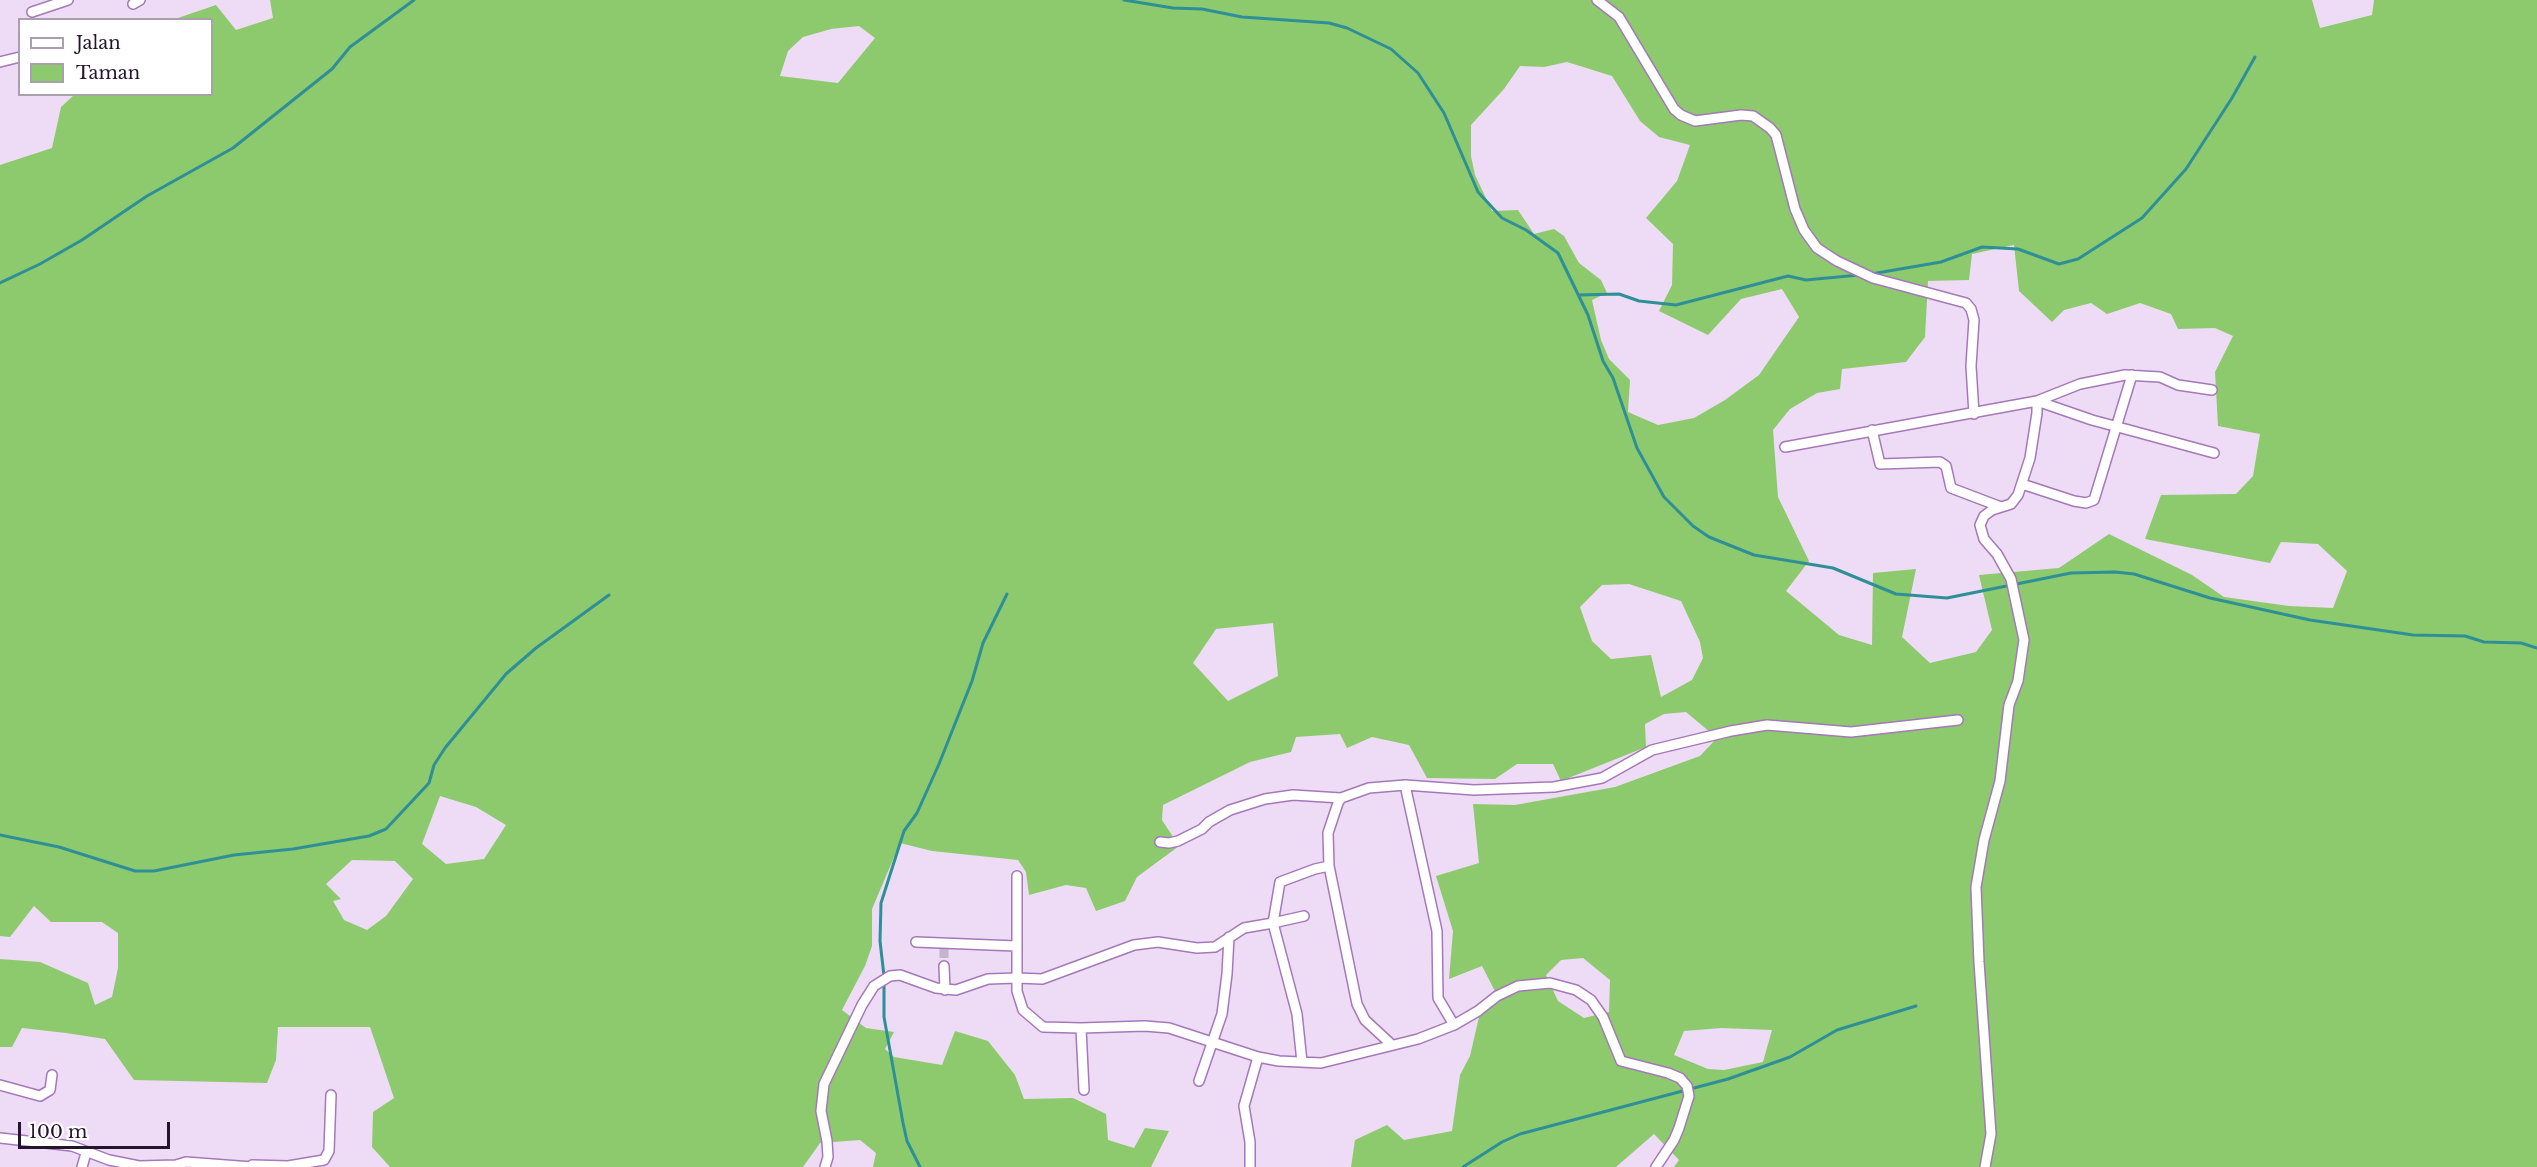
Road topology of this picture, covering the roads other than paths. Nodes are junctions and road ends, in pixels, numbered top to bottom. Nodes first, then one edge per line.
1 (68, 0) edge
2 (1597, 0) edge
3 (32, 12) dead end
4 (18, 58) edge
5 (0, 62) edge
6 (2133, 375) junction
7 (2212, 390) dead end
8 (2037, 401) junction
9 (1974, 414) junction
10 (2116, 424) junction
11 (1872, 430) junction
12 (1785, 447) dead end
13 (2214, 453) dead end
14 (2022, 484) junction
15 (2001, 507) junction
16 (1958, 720) dead end
17 (1405, 785) junction
18 (1341, 798) junction
19 (1160, 842) dead end
20 (1329, 866) junction
21 (1017, 876) dead end
22 (1304, 916) dead end
23 (1273, 922) junction
24 (1229, 937) junction
25 (916, 942) dead end
26 (1016, 946) junction
27 (944, 966) tunnel mouth
28 (1017, 978) junction
29 (945, 990) junction
30 (1454, 1025) junction
31 (1081, 1028) junction
32 (1212, 1041) junction
33 (1392, 1044) junction
34 (1258, 1057) junction
35 (1302, 1062) junction
36 (52, 1075) dead end
37 (1200, 1081) dead end
38 (0, 1085) edge
39 (1084, 1090) dead end
40 (331, 1095) dead end
41 (0, 1138) edge
42 (86, 1153) junction
43 (187, 1164) edge
44 (252, 1166) edge
45 (82, 1167) edge
46 (825, 1167) edge
47 (1250, 1167) edge
48 (1656, 1167) edge
49 (1985, 1167) edge

1 - 3 street
2 - 9 street
4 - 5 street
6 - 7 street
6 - 8 street
6 - 10 street
8 - 9 street
8 - 10 street
8 - 14 street
9 - 11 street
10 - 13 street
10 - 14 street
11 - 12 street
11 - 15 street
14 - 15 street
15 - 49 street
16 - 17 street
17 - 18 street
17 - 30 street
18 - 19 street
18 - 20 street
20 - 23 street
20 - 33 street
21 - 26 street
22 - 23 street
23 - 24 street
23 - 35 street
24 - 28 street
24 - 32 street
25 - 26 street
26 - 28 street
27 - 29 street
28 - 29 street
28 - 31 street
29 - 46 street
30 - 33 street
30 - 48 street
31 - 32 street
31 - 39 street
32 - 34 street
32 - 37 street
33 - 35 street
34 - 35 street
34 - 47 street
36 - 38 street
40 - 44 street
41 - 42 street
42 - 43 street
42 - 45 street
43 - 44 street

